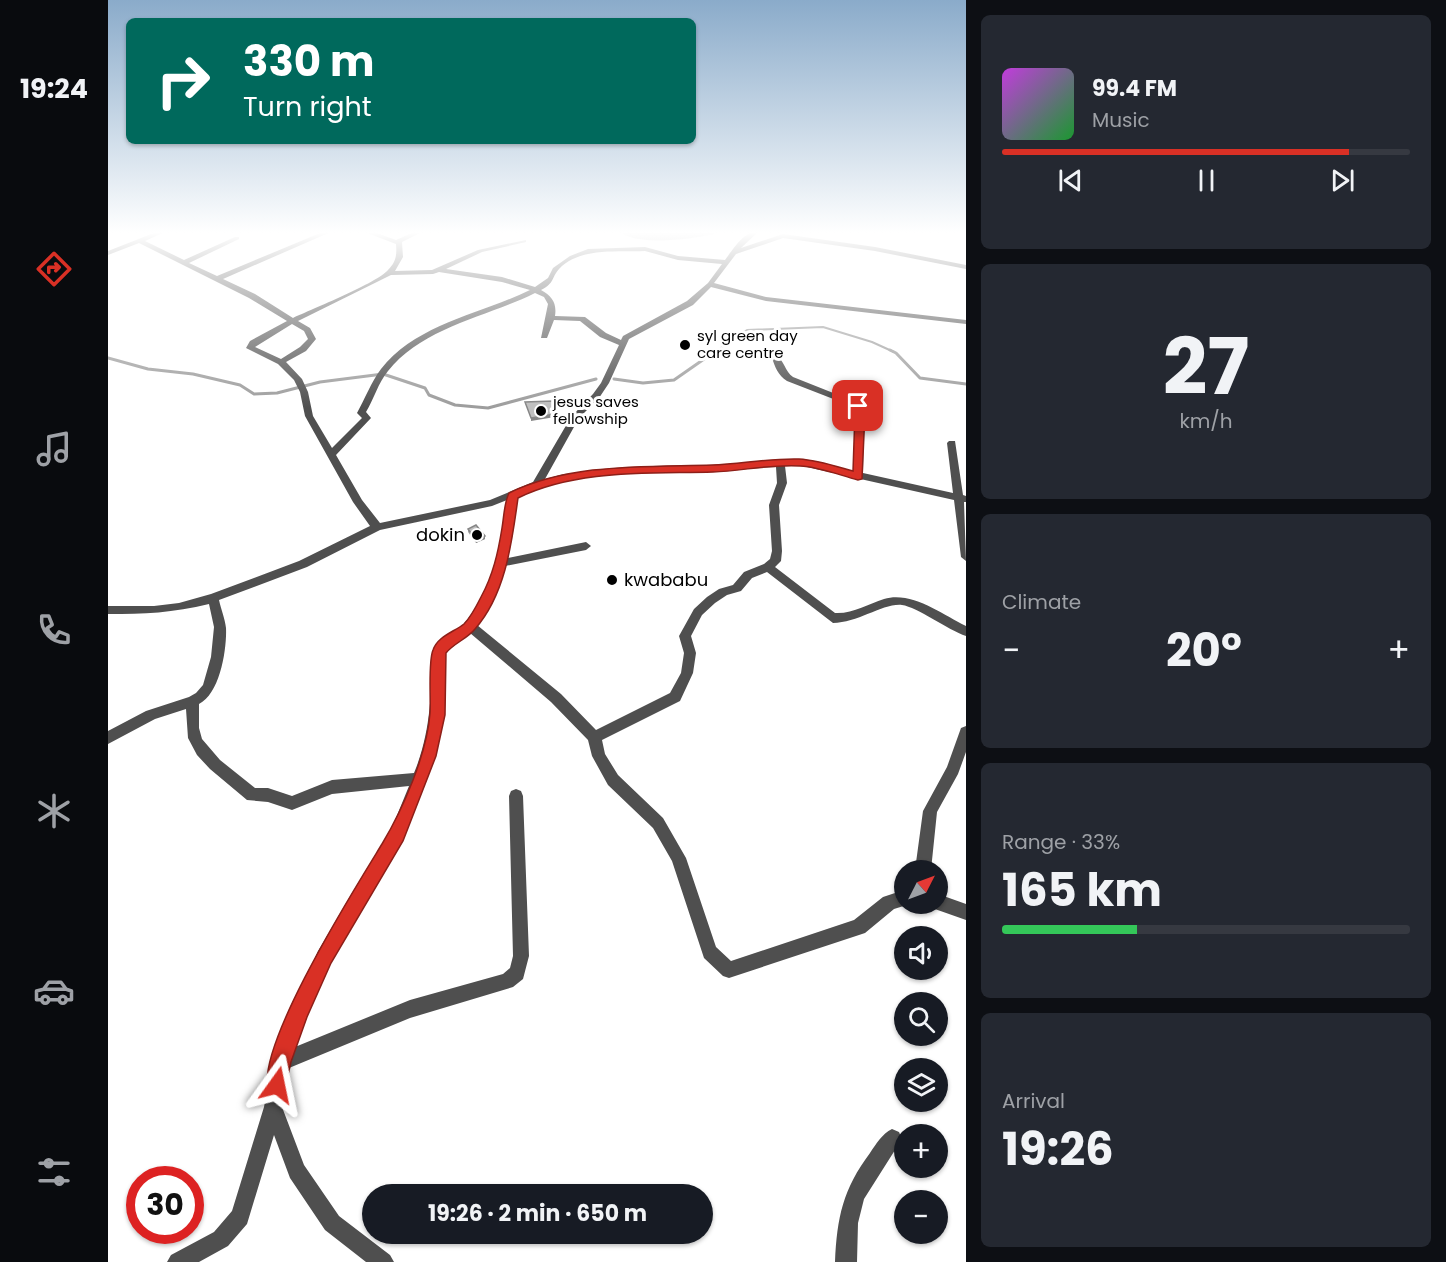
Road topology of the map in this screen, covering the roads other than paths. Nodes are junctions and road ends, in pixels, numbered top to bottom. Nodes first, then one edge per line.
1 (239, 290) edge
2 (359, 290) edge
3 (535, 290) edge
4 (538, 290) edge
5 (704, 290) edge
6 (736, 290) edge
7 (549, 318) junction
8 (292, 321) junction
9 (966, 322) edge
10 (544, 336) dead end
11 (622, 344) junction
12 (776, 358) dead end
13 (282, 362) junction
14 (952, 443) dead end
15 (332, 453) junction
16 (780, 464) junction
17 (858, 476) junction
18 (537, 484) junction
19 (513, 496) junction
20 (963, 499) edge
21 (377, 527) junction
22 (586, 546) dead end
23 (966, 557) edge
24 (502, 563) junction
25 (768, 567) junction
26 (213, 598) junction
27 (108, 610) edge
28 (470, 626) junction
29 (966, 632) edge
30 (193, 701) junction
31 (966, 732) edge
32 (594, 737) junction
33 (108, 738) edge
34 (419, 779) junction
35 (516, 796) dead end
36 (924, 860) edge
37 (894, 902) edge
38 (948, 906) edge
39 (966, 912) edge
40 (281, 1062) junction
41 (273, 1107) junction
42 (892, 1139) dead end
43 (178, 1262) edge
44 (383, 1262) edge
45 (846, 1262) edge

1 - 8 street
2 - 8 street
3 - 15 street
4 - 7 street
5 - 11 street
6 - 9 street
7 - 10 street
7 - 11 street
8 - 13 street
8 - 13 street
11 - 18 street
12 - 17 street
13 - 15 street
14 - 20 street
15 - 21 street
16 - 17 street
16 - 18 street
16 - 25 street
17 - 20 street
18 - 19 street
19 - 21 street
19 - 24 street
20 - 23 street
21 - 26 street
22 - 24 street
24 - 28 street
25 - 29 street
25 - 32 street
26 - 27 street
26 - 30 street
28 - 32 street
28 - 34 street
30 - 33 street
30 - 34 street
31 - 36 street
32 - 37 street
34 - 40 street
35 - 40 street
38 - 39 street
40 - 41 street
41 - 43 street
41 - 44 street
42 - 45 street

